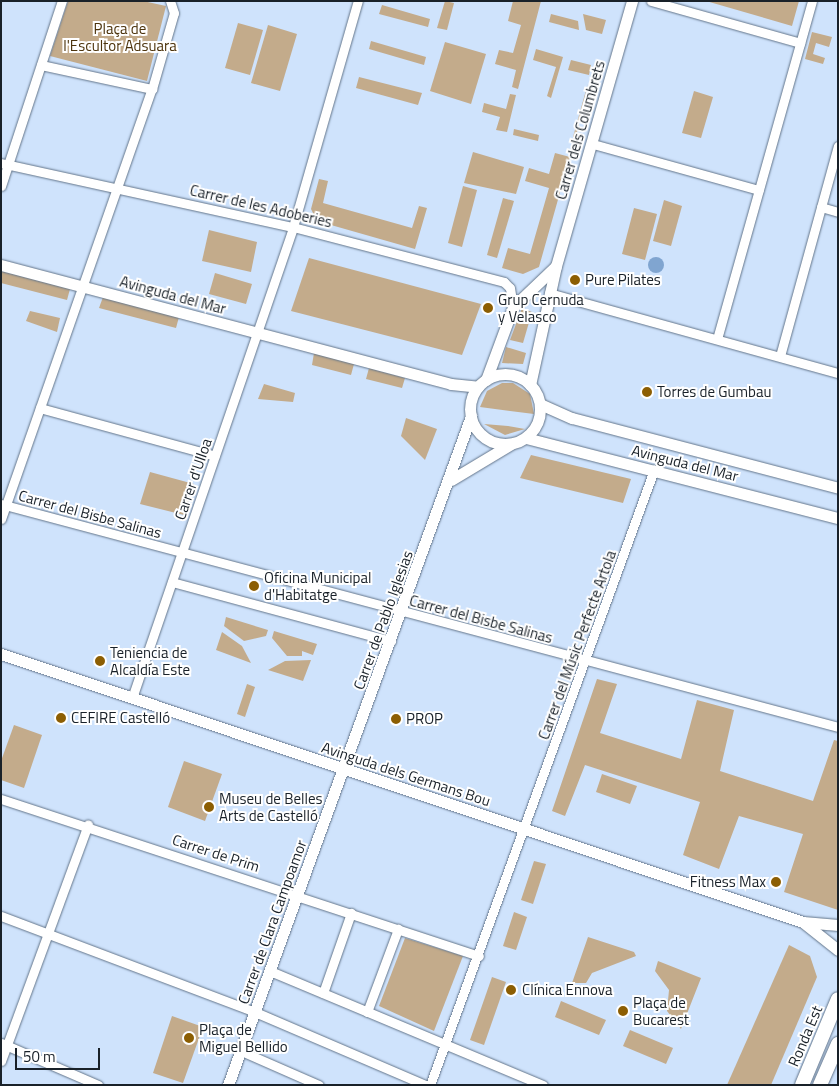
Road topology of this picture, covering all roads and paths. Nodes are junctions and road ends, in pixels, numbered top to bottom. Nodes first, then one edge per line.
1 (62, 1) edge
2 (170, 1) edge
3 (358, 1) edge
4 (632, 1) edge
5 (651, 1) edge
6 (812, 1) edge
7 (800, 43) junction
8 (41, 65) junction
9 (152, 89) junction
10 (593, 144) junction
11 (838, 146) edge
12 (5, 163) edge
13 (1, 186) edge
14 (117, 186) junction
15 (759, 190) junction
16 (821, 207) junction
17 (838, 212) edge
18 (293, 227) junction
19 (1, 265) edge
20 (556, 266) junction
21 (82, 286) junction
22 (533, 290) junction
23 (550, 293) junction
24 (513, 307) junction
25 (543, 323) junction
26 (258, 333) junction
27 (717, 339) junction
28 (780, 356) junction
29 (838, 372) edge
30 (482, 384) junction
31 (530, 385) junction
32 (540, 404) junction
33 (40, 408) junction
34 (471, 416) junction
35 (526, 438) junction
36 (512, 444) junction
37 (215, 456) junction
38 (654, 470) junction
39 (451, 480) junction
40 (838, 488) edge
41 (4, 505) edge
42 (838, 518) edge
43 (1, 519) edge
44 (182, 553) junction
45 (172, 582) junction
46 (402, 612) junction
47 (391, 642) junction
48 (1, 654) edge
49 (586, 662) junction
50 (132, 698) junction
51 (838, 727) edge
52 (343, 770) junction
53 (1, 799) edge
54 (88, 824) junction
55 (526, 828) junction
56 (298, 894) junction
57 (351, 913) junction
58 (1, 916) edge
59 (803, 922) junction
60 (838, 925) edge
61 (398, 929) junction
62 (49, 935) junction
63 (838, 950) edge
64 (479, 956) junction
65 (270, 971) junction
66 (322, 993) junction
67 (838, 999) edge
68 (255, 1012) junction
69 (367, 1012) junction
70 (446, 1043) junction
71 (838, 1044) edge
72 (5, 1045) edge
73 (241, 1051) junction
74 (1, 1061) edge
75 (98, 1085) edge
76 (228, 1085) edge
77 (318, 1085) edge
78 (425, 1085) edge
79 (430, 1085) edge
80 (543, 1085) edge
81 (802, 1085) edge
82 (820, 1085) edge

1 - 8 street
2 - 9 street
3 - 18 street
4 - 10 street, Carrer dels Columbrets
5 - 7 street
6 - 7 street
7 - 15 street
8 - 9 street
8 - 12 street
9 - 14 street
10 - 15 street
10 - 20 street, Carrer dels Columbrets
11 - 16 street
12 - 13 street
12 - 14 street, Carrer de les Adoberies
14 - 18 street, Carrer de les Adoberies
14 - 21 street
15 - 27 street
16 - 17 street
16 - 28 street
18 - 24 street, Carrer de les Adoberies
18 - 26 street
19 - 21 street, Avinguda del Mar
20 - 22 street
20 - 23 street, Carrer dels Columbrets
21 - 26 street, Avinguda del Mar
21 - 33 street
22 - 23 street
22 - 24 street
22 - 25 street, Carrer dels Columbrets
23 - 25 street, Carrer dels Columbrets
23 - 27 street
24 - 30 street
25 - 31 street, Carrer dels Columbrets
26 - 30 street, Avinguda del Mar
26 - 37 street, Carrer d'Ulloa
27 - 28 street
28 - 29 street
30 - 31 street
30 - 34 street
31 - 32 street
32 - 35 street
32 - 40 street, Avinguda del Mar
33 - 37 street
33 - 41 street
34 - 36 street
34 - 39 street, Carrer de Pablo Iglesias
35 - 36 street
35 - 38 street, Avinguda del Mar
36 - 39 street
37 - 44 street, Carrer d'Ulloa
38 - 42 street, Avinguda del Mar
38 - 49 street, Carrer del Músic Perfecte Artola
39 - 46 street, Carrer de Pablo Iglesias
41 - 43 street
41 - 44 street, Carrer del Bisbe Salinas
44 - 45 street, Carrer d'Ulloa
44 - 46 street, Carrer del Bisbe Salinas
45 - 47 street
45 - 50 street, Carrer d'Ulloa
46 - 47 street, Carrer de Pablo Iglesias
46 - 49 street, Carrer del Bisbe Salinas
47 - 52 street, Carrer de Pablo Iglesias
48 - 50 street, Avinguda dels Germans Bou
49 - 51 street, Carrer del Bisbe Salinas
49 - 55 street, Carrer del Músic Perfecte Artola
50 - 52 street, Avinguda dels Germans Bou
52 - 55 street, Avinguda dels Germans Bou
52 - 56 street, Carrer de Clara Campoamor
53 - 54 street, Carrer de Prim
54 - 56 street, Carrer de Prim
54 - 62 street
55 - 59 street, Avinguda dels Germans Bou
55 - 64 street, Carrer del Músic Perfecte Artola
56 - 57 street, Carrer de Prim
56 - 65 street, Carrer de Clara Campoamor
57 - 61 street, Carrer de Prim
57 - 66 street
58 - 62 street
59 - 60 street, Avinguda dels Germans Bou
59 - 63 street, Avinguda dels Germans Bou
61 - 64 street, Carrer de Prim
61 - 69 street
62 - 68 street
62 - 72 street
64 - 70 street, Carrer del Músic Perfecte Artola
65 - 66 street
65 - 68 street, Carrer de Clara Campoamor
66 - 69 street
67 - 81 main road, Ronda Est
68 - 73 street, Carrer de Clara Campoamor
68 - 78 street
69 - 70 street
70 - 79 street, Carrer del Músic Perfecte Artola
70 - 80 street
71 - 82 main road
72 - 74 street
72 - 75 street
73 - 76 street, Carrer de Clara Campoamor
73 - 77 street

